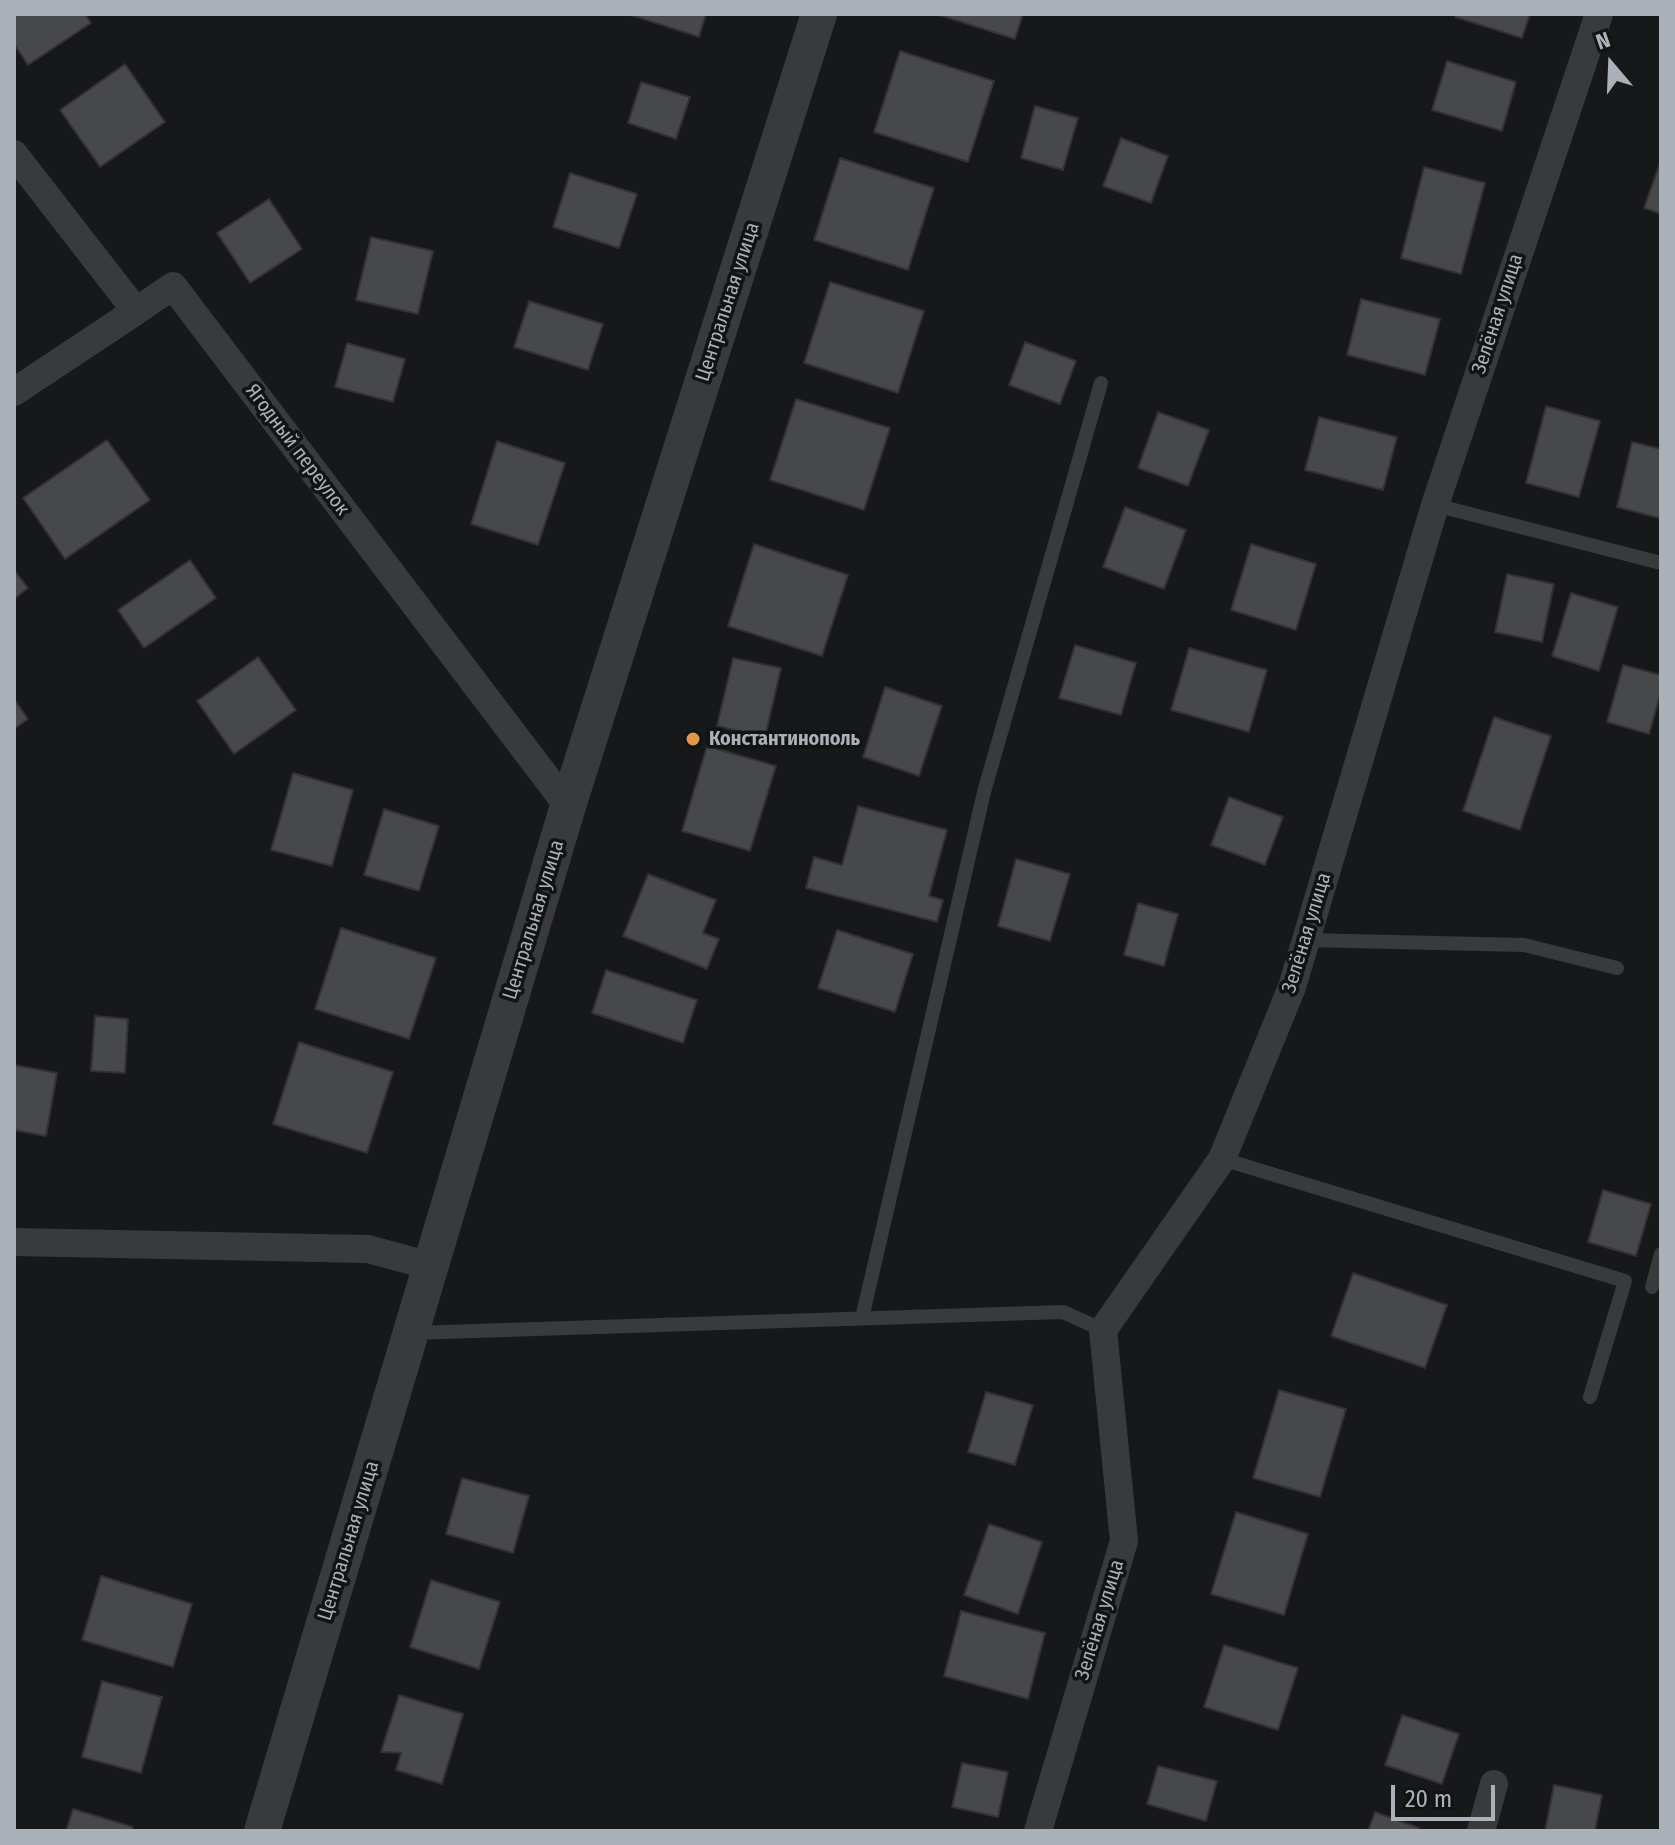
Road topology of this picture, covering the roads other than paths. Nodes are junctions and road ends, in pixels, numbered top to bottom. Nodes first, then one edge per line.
1 (819, 14) edge
2 (1599, 14) edge
3 (14, 154) edge
4 (136, 311) junction
5 (1101, 383) dead end
6 (14, 392) edge
7 (1435, 505) junction
8 (1661, 563) edge
9 (568, 806) junction
10 (1306, 940) junction
11 (1617, 968) dead end
12 (1222, 1159) junction
13 (14, 1242) edge
14 (1661, 1254) edge
15 (431, 1266) junction
16 (1652, 1287) dead end
17 (862, 1318) junction
18 (1103, 1330) junction
19 (412, 1333) junction
20 (1590, 1397) dead end
21 (1494, 1784) dead end
22 (262, 1831) edge
23 (1038, 1831) edge
24 (1481, 1831) edge

1 - 9 street, Центральная улица
2 - 7 street, Зелёная улица
3 - 4 street
4 - 6 street
4 - 9 street, Ягодный переулок
5 - 17 lane
7 - 8 lane
7 - 10 street, Зелёная улица
9 - 15 street, Центральная улица
10 - 11 lane
10 - 12 street, Зелёная улица
12 - 18 street, Зелёная улица
12 - 20 lane
13 - 15 street
14 - 16 lane
15 - 19 street, Центральная улица
17 - 18 lane
17 - 19 lane
18 - 23 street, Зелёная улица
19 - 22 street, Центральная улица
21 - 24 street

